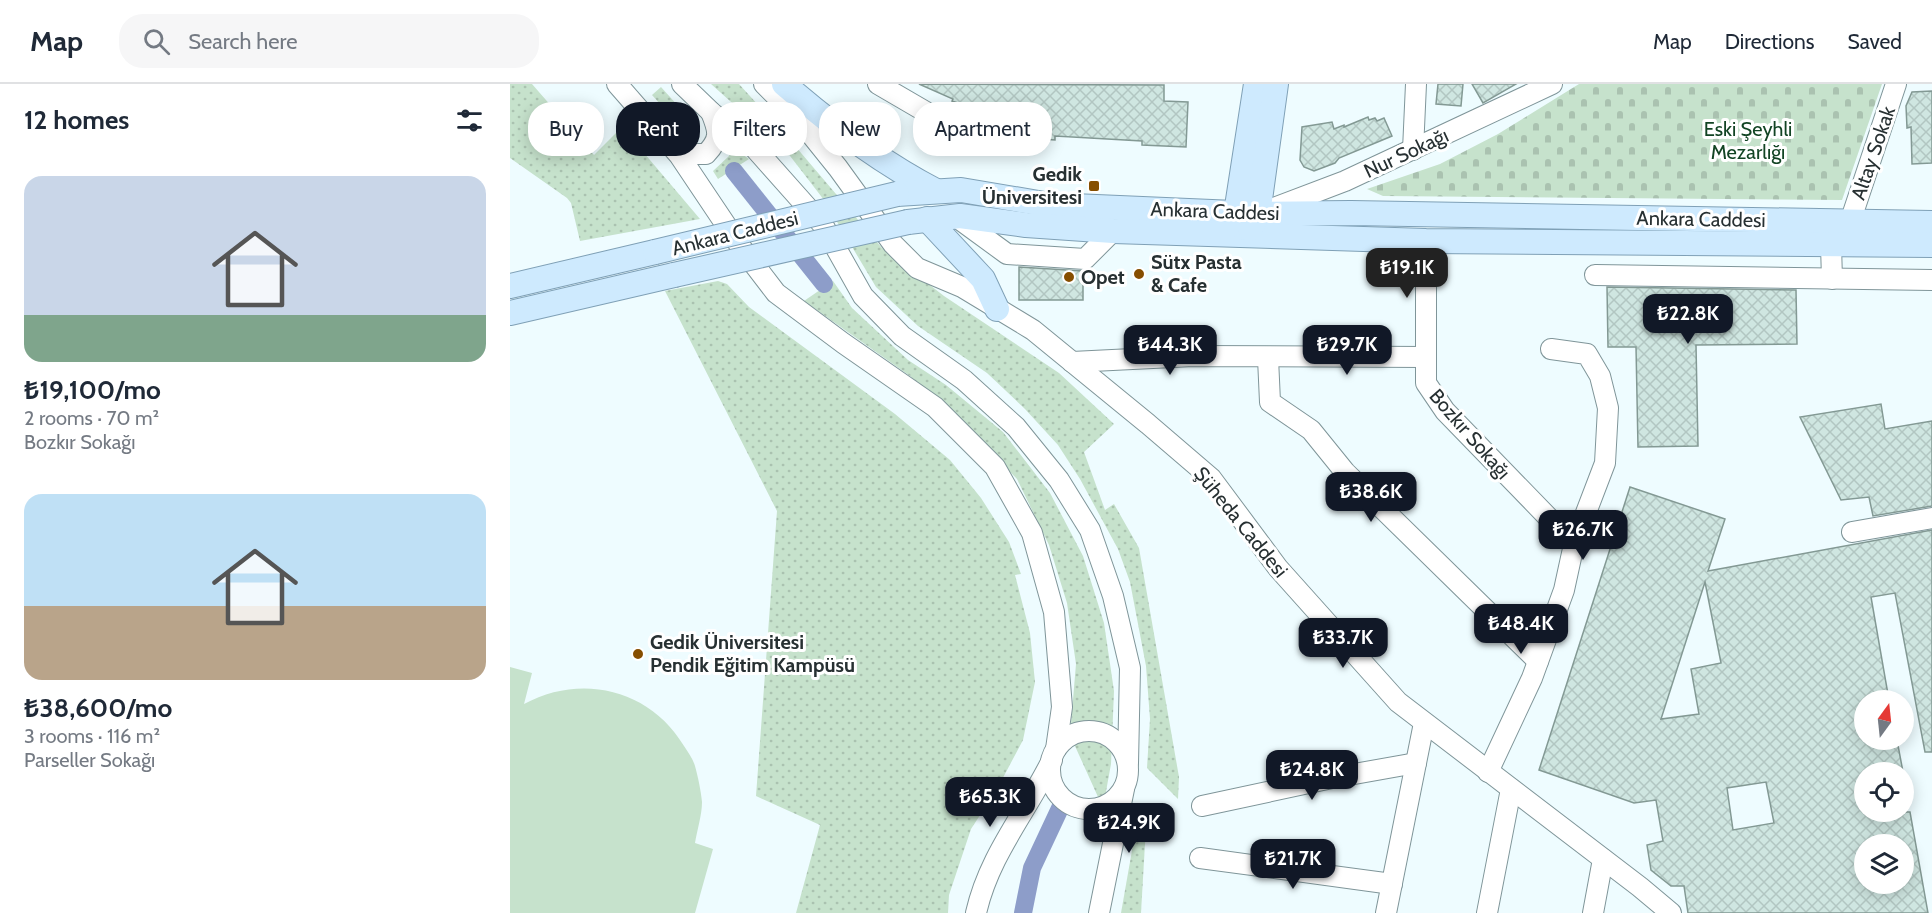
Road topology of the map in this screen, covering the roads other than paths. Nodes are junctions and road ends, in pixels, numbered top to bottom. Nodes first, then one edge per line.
1 (617, 84) edge
2 (682, 84) edge
3 (764, 84) edge
4 (784, 84) edge
5 (878, 84) edge
6 (1256, 84) edge
7 (1276, 84) edge
8 (1416, 84) edge
9 (1552, 84) edge
10 (1896, 84) edge
11 (633, 102) edge
12 (913, 104) edge
13 (711, 112) junction
14 (1413, 150) junction
15 (700, 154) edge
16 (680, 156) edge
17 (1345, 181) junction
18 (936, 190) junction
19 (1352, 213) junction
20 (1247, 214) junction
21 (917, 220) junction
22 (1850, 222) junction
23 (1932, 223) edge
24 (1246, 236) junction
25 (1426, 242) junction
26 (1831, 245) junction
27 (1932, 245) edge
28 (1595, 275) dead end
29 (1832, 279) junction
30 (1932, 280) edge
31 (510, 286) edge
32 (998, 309) junction
33 (510, 313) edge
34 (1551, 349) dead end
35 (1426, 357) junction
36 (1268, 358) junction
37 (1072, 362) junction
38 (1932, 518) edge
39 (1852, 532) dead end
40 (1574, 544) junction
41 (1538, 661) junction
42 (1424, 723) junction
43 (1054, 755) junction
44 (1128, 763) junction
45 (1416, 763) junction
46 (1488, 772) junction
47 (1124, 788) junction
48 (1511, 789) junction
49 (1202, 806) dead end
50 (1200, 858) dead end
51 (1603, 859) junction
52 (1392, 884) junction
53 (976, 913) edge
54 (1099, 913) edge
55 (1386, 913) edge
56 (1487, 913) edge
57 (1593, 913) edge
58 (1671, 913) edge

1 - 11 street
2 - 13 street
3 - 32 street, Şüheda Caddesi
4 - 18 main road
5 - 12 street
6 - 20 main road
7 - 20 main road
8 - 14 street
9 - 14 street, Nur Sokağı
10 - 22 street, Altay Sokak
13 - 15 street
13 - 44 street
14 - 17 street, Nur Sokağı
16 - 43 street
17 - 19 street
17 - 20 street, Nur Sokağı
18 - 20 main road, Ankara Caddesi
18 - 31 main road, Ankara Caddesi, bridge
19 - 20 main road, Ankara Caddesi
19 - 22 main road, Ankara Caddesi
20 - 24 main road
21 - 24 main road, Ankara Caddesi
21 - 32 main road
21 - 33 main road, Ankara Caddesi, bridge
22 - 23 main road, Ankara Caddesi
24 - 25 main road, Ankara Caddesi
25 - 26 main road, Ankara Caddesi
25 - 35 street, Bozkır Sokağı
26 - 27 main road, Ankara Caddesi
26 - 29 street
28 - 29 street
29 - 30 street
32 - 37 street, Şüheda Caddesi
34 - 40 street
35 - 36 street
35 - 40 street, Bozkır Sokağı
36 - 37 street
36 - 41 street
37 - 42 street, Şüheda Caddesi
38 - 39 street
40 - 41 street
41 - 46 street
42 - 45 street
42 - 46 street, Şüheda Caddesi
43 - 44 street
43 - 47 street
43 - 53 street
44 - 47 street
45 - 49 street
45 - 52 street
46 - 48 street, Şüheda Caddesi
47 - 54 street
48 - 51 street, Şüheda Caddesi
48 - 56 street
50 - 52 street
51 - 57 street
51 - 58 street, Şüheda Caddesi
52 - 55 street

